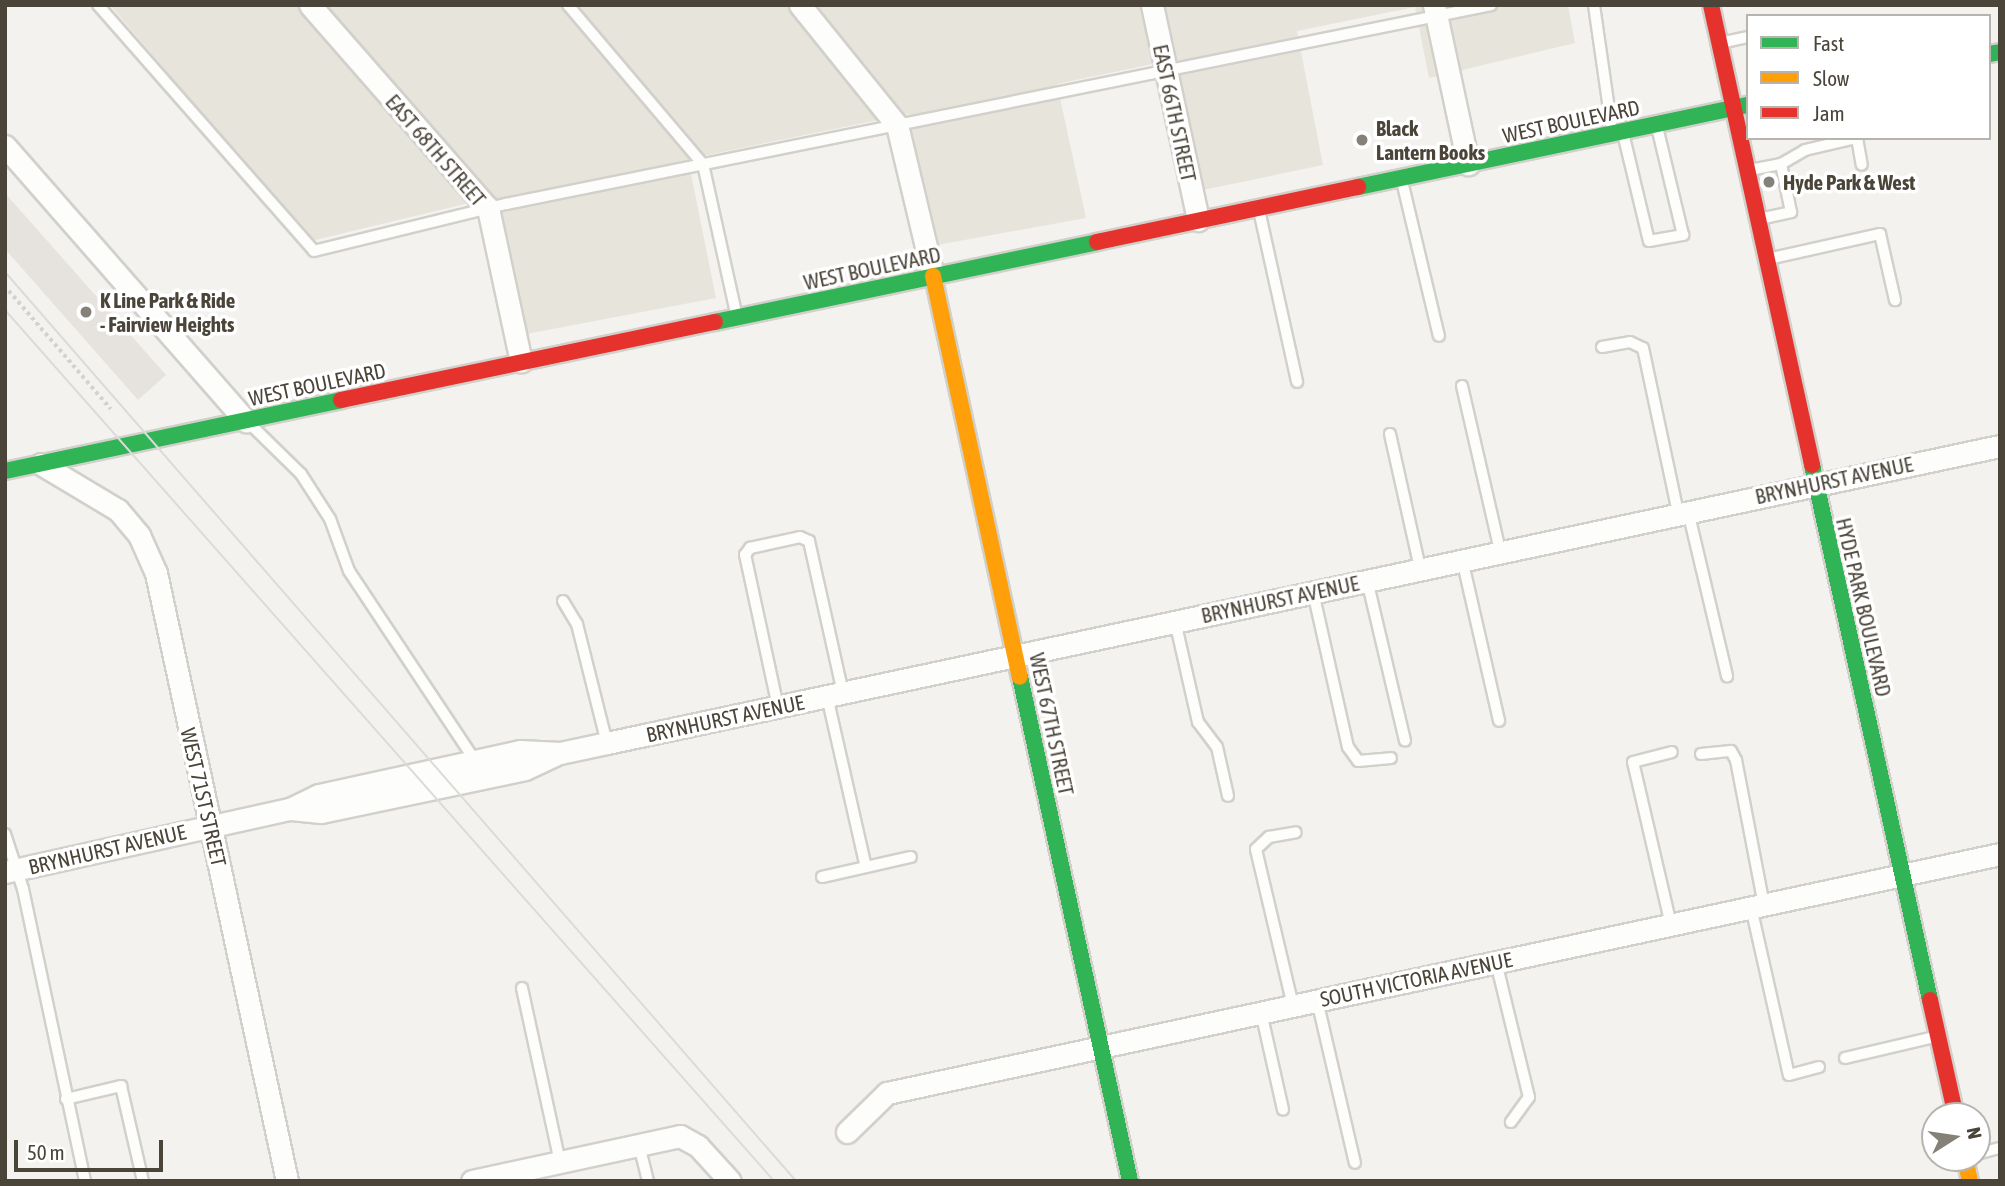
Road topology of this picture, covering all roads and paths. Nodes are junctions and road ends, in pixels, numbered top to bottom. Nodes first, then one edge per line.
1 (98, 5) edge
2 (310, 5) edge
3 (568, 5) edge
4 (800, 5) edge
5 (1152, 5) edge
6 (1491, 5) edge
7 (1594, 5) edge
8 (1712, 5) edge
9 (1436, 12) edge
10 (1746, 37) edge
11 (1719, 43) junction
12 (1167, 72) junction
13 (1746, 105) edge
14 (1731, 108) junction
15 (1657, 124) junction
16 (897, 125) junction
17 (1618, 132) junction
18 (1803, 140) edge
19 (1848, 140) edge
20 (1856, 140) edge
21 (5, 146) edge
22 (1805, 150) junction
23 (703, 164) junction
24 (1468, 164) junction
25 (1781, 164) junction
26 (1862, 165) dead end
27 (1745, 172) junction
28 (1401, 178) junction
29 (488, 208) junction
30 (1258, 208) junction
31 (1198, 220) junction
32 (1756, 220) junction
33 (1765, 260) junction
34 (933, 276) junction
35 (9, 291) dead end
36 (1895, 300) dead end
37 (737, 317) junction
38 (1439, 336) dead end
39 (1602, 348) dead end
40 (521, 362) junction
41 (1297, 382) dead end
42 (1462, 386) dead end
43 (111, 410) dead end
44 (246, 421) junction
45 (1390, 434) dead end
46 (2000, 446) edge
47 (41, 464) junction
48 (5, 471) edge
49 (1815, 483) junction
50 (1683, 512) junction
51 (1500, 551) junction
52 (1462, 559) junction
53 (1420, 568) junction
54 (1367, 580) junction
55 (1313, 592) junction
56 (564, 601) dead end
57 (1175, 621) junction
58 (1016, 656) junction
59 (1727, 676) dead end
60 (835, 694) junction
61 (778, 707) junction
62 (1499, 721) dead end
63 (1405, 741) dead end
64 (607, 743) junction
65 (560, 752) junction
66 (1672, 752) dead end
67 (1701, 754) dead end
68 (1391, 758) dead end
69 (475, 761) junction
70 (1228, 796) dead end
71 (290, 809) junction
72 (210, 826) junction
73 (1296, 832) dead end
74 (5, 834) edge
75 (2000, 854) edge
76 (911, 857) dead end
77 (866, 867) junction
78 (10, 871) edge
79 (1903, 875) junction
80 (822, 877) dead end
81 (1758, 906) junction
82 (1671, 925) junction
83 (1496, 962) junction
84 (522, 988) dead end
85 (1317, 1000) junction
86 (1293, 1006) junction
87 (1261, 1012) junction
88 (1939, 1036) junction
89 (1101, 1046) junction
90 (1845, 1058) dead end
91 (1818, 1067) dead end
92 (66, 1099) junction
93 (1953, 1102) edge
94 (1283, 1110) dead end
95 (1511, 1122) dead end
96 (846, 1132) dead end
97 (639, 1145) junction
98 (560, 1162) junction
99 (1354, 1163) dead end
100 (85, 1181) edge
101 (143, 1181) edge
102 (288, 1181) edge
103 (472, 1181) edge
104 (648, 1181) edge
105 (730, 1181) edge
106 (1130, 1181) edge

1 - 29 lane
2 - 29 street, EAST 68TH STREET
3 - 23 lane
4 - 16 street
5 - 12 street, EAST 66TH STREET
6 - 9 lane
7 - 17 lane
8 - 11 street, HYDE PARK BOULEVARD
9 - 12 lane
9 - 24 street
10 - 11 lane
11 - 14 street, HYDE PARK BOULEVARD
12 - 16 lane
12 - 31 street, EAST 66TH STREET
13 - 14 street, WEST BOULEVARD
14 - 15 street, WEST BOULEVARD
14 - 27 street, HYDE PARK BOULEVARD
15 - 17 street, WEST BOULEVARD
15 - 17 lane
16 - 23 lane
16 - 34 street
17 - 24 street, WEST BOULEVARD
18 - 22 lane
19 - 22 lane
20 - 26 lane
21 - 44 street
22 - 25 lane
23 - 29 lane
23 - 37 lane
24 - 28 street, WEST BOULEVARD
25 - 27 lane
25 - 32 lane
27 - 32 street, HYDE PARK BOULEVARD
28 - 30 street, WEST BOULEVARD
28 - 38 lane
29 - 40 street, EAST 68TH STREET
30 - 31 street, WEST BOULEVARD
30 - 41 lane
31 - 34 street, WEST BOULEVARD
32 - 33 street, HYDE PARK BOULEVARD
33 - 36 lane
33 - 49 street, HYDE PARK BOULEVARD
34 - 37 street, WEST BOULEVARD
34 - 58 street, WEST 67TH STREET
35 - 43 path
37 - 40 street, WEST BOULEVARD
39 - 50 lane
40 - 44 street, WEST BOULEVARD
42 - 51 lane
44 - 47 street, WEST BOULEVARD
44 - 69 lane
45 - 53 lane
46 - 49 street, BRYNHURST AVENUE
47 - 48 street, WEST BOULEVARD
47 - 72 street, WEST 71ST STREET
49 - 50 street, BRYNHURST AVENUE
49 - 79 street, HYDE PARK BOULEVARD
50 - 51 street, BRYNHURST AVENUE
50 - 59 lane
51 - 52 street, BRYNHURST AVENUE
52 - 53 street, BRYNHURST AVENUE
52 - 62 lane
53 - 54 street, BRYNHURST AVENUE
54 - 55 street, BRYNHURST AVENUE
54 - 63 lane
55 - 57 street, BRYNHURST AVENUE
55 - 68 lane
56 - 64 lane
57 - 58 street, BRYNHURST AVENUE
57 - 70 lane
58 - 60 street, BRYNHURST AVENUE
58 - 89 street, WEST 67TH STREET
60 - 61 street, BRYNHURST AVENUE
60 - 61 lane
60 - 77 lane
61 - 64 street, BRYNHURST AVENUE
64 - 65 street, BRYNHURST AVENUE
65 - 69 street, BRYNHURST AVENUE
65 - 71 street, BRYNHURST AVENUE
66 - 82 lane
67 - 81 lane
69 - 71 street, BRYNHURST AVENUE
71 - 72 street, BRYNHURST AVENUE
72 - 78 street, BRYNHURST AVENUE
72 - 102 street, WEST 71ST STREET
73 - 86 lane
74 - 78 lane
75 - 79 street, SOUTH VICTORIA AVENUE
76 - 77 lane
77 - 80 lane
78 - 92 lane
79 - 81 street, SOUTH VICTORIA AVENUE
79 - 88 street, HYDE PARK BOULEVARD
81 - 82 street, SOUTH VICTORIA AVENUE
81 - 91 lane
82 - 83 street, SOUTH VICTORIA AVENUE
83 - 85 street, SOUTH VICTORIA AVENUE
83 - 95 lane
84 - 98 lane
85 - 86 street, SOUTH VICTORIA AVENUE
85 - 99 lane
86 - 87 street, SOUTH VICTORIA AVENUE
87 - 89 street, SOUTH VICTORIA AVENUE
87 - 94 lane
88 - 90 lane
88 - 93 street, HYDE PARK BOULEVARD
89 - 96 street, SOUTH VICTORIA AVENUE
89 - 106 street, WEST 67TH STREET
92 - 100 lane
92 - 101 lane
97 - 98 street
97 - 104 lane
97 - 105 street
98 - 103 street

